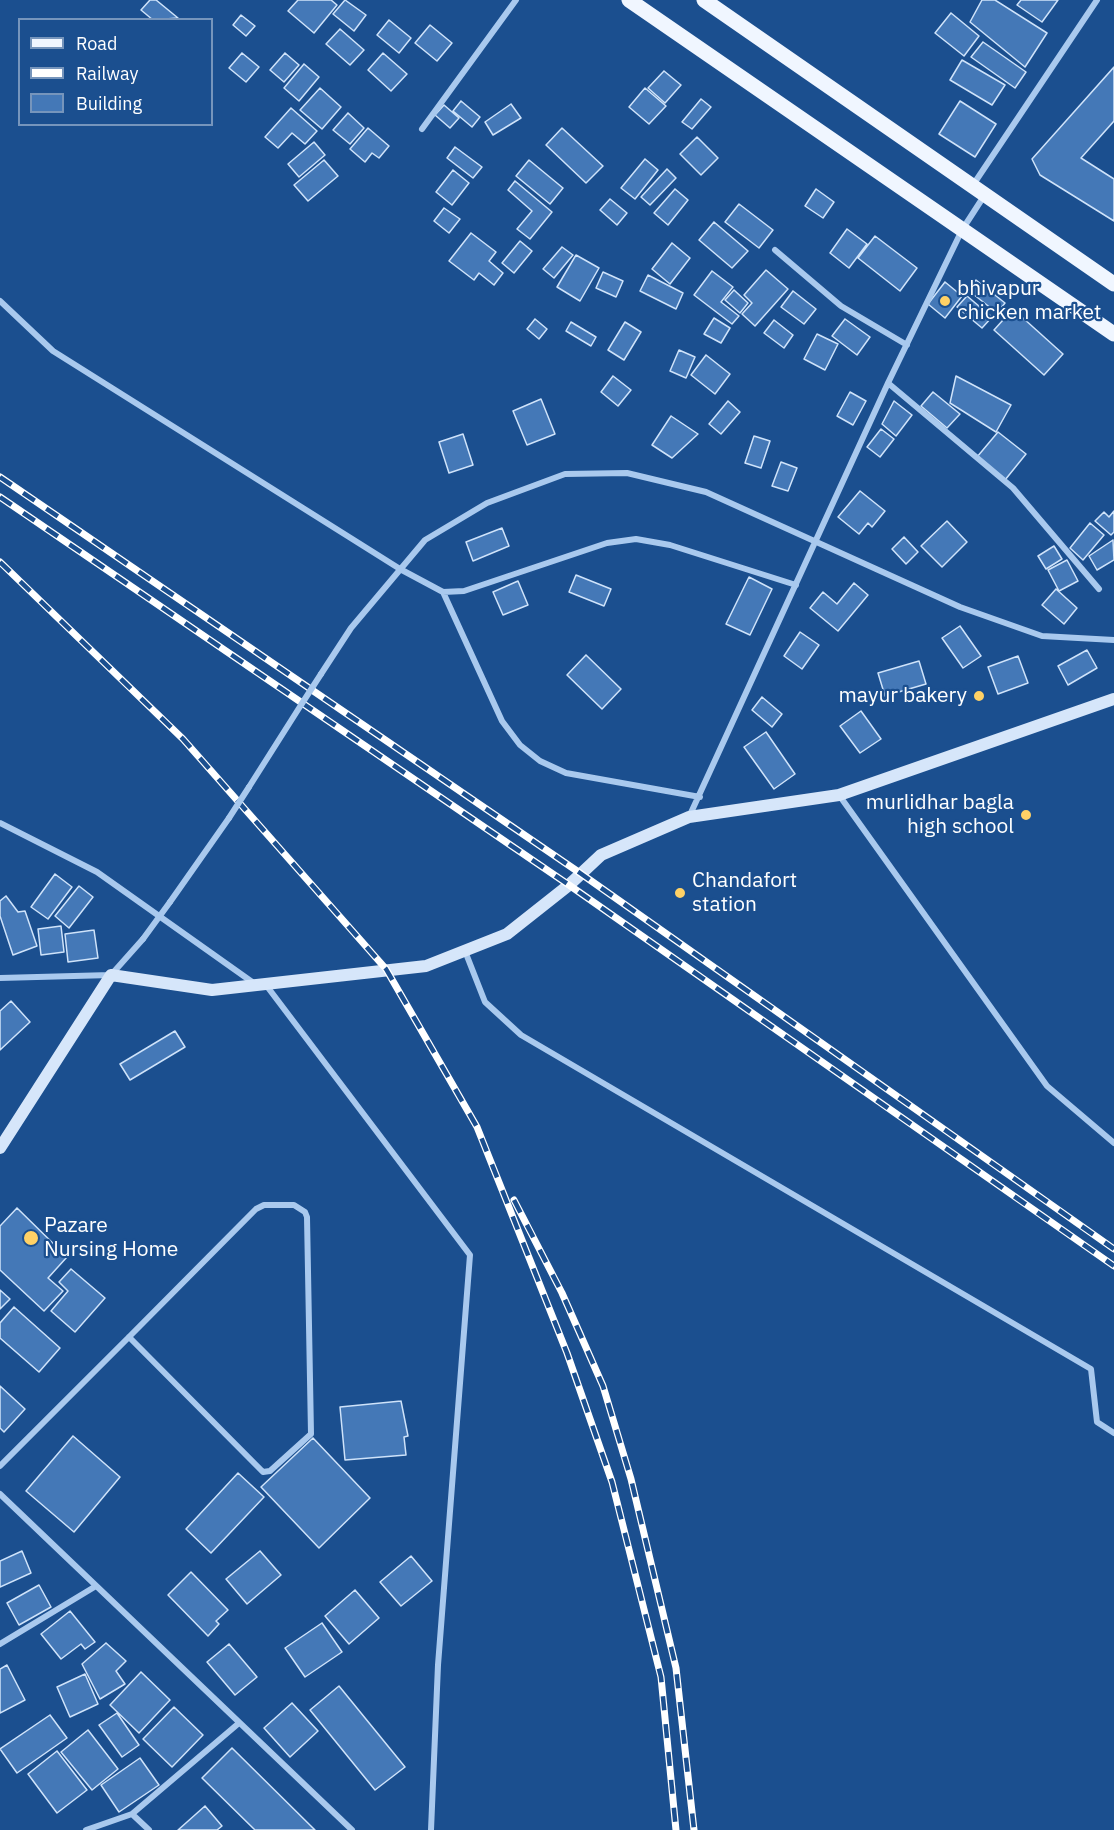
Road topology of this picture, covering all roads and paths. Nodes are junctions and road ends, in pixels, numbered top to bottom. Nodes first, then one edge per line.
1 (516, 0) edge
2 (629, 0) edge
3 (704, 0) edge
4 (1097, 0) edge
5 (422, 129) dead end
6 (978, 191) junction
7 (962, 230) junction
8 (775, 250) dead end
9 (1114, 284) edge
10 (0, 301) edge
11 (1114, 334) edge
12 (907, 345) junction
13 (888, 384) junction
14 (816, 540) junction
15 (400, 570) junction
16 (796, 585) junction
17 (1099, 588) dead end
18 (443, 592) junction
19 (1114, 640) edge
20 (1114, 699) edge
21 (839, 795) junction
22 (700, 797) junction
23 (689, 817) junction
24 (0, 823) edge
25 (465, 951) junction
26 (111, 975) junction
27 (0, 978) edge
28 (261, 984) junction
29 (1114, 1143) edge
30 (0, 1148) edge
31 (129, 1337) junction
32 (1114, 1433) edge
33 (0, 1467) edge
34 (0, 1494) edge
35 (96, 1586) junction
36 (0, 1644) edge
37 (239, 1723) junction
38 (132, 1814) junction
39 (86, 1830) edge
40 (149, 1830) edge
41 (352, 1830) edge
42 (431, 1830) edge

1 - 5 street
2 - 7 main road
3 - 6 main road
4 - 6 street
6 - 7 street
6 - 9 main road
7 - 11 main road
7 - 12 street
8 - 12 street
10 - 15 street
12 - 13 street
13 - 14 street
13 - 17 street
14 - 15 street
14 - 16 street
14 - 19 street
15 - 18 street
15 - 26 street, bridge
16 - 18 street
16 - 22 street
18 - 22 street
20 - 21 main road
21 - 23 main road
21 - 29 street
22 - 23 street
23 - 25 main road
24 - 28 street
25 - 28 main road
25 - 32 street
26 - 27 street
26 - 28 main road
26 - 30 main road
28 - 42 street
31 - 31 street
31 - 33 street
34 - 35 street
35 - 36 street
35 - 37 street
37 - 38 street
37 - 41 street
38 - 39 street
38 - 40 street

